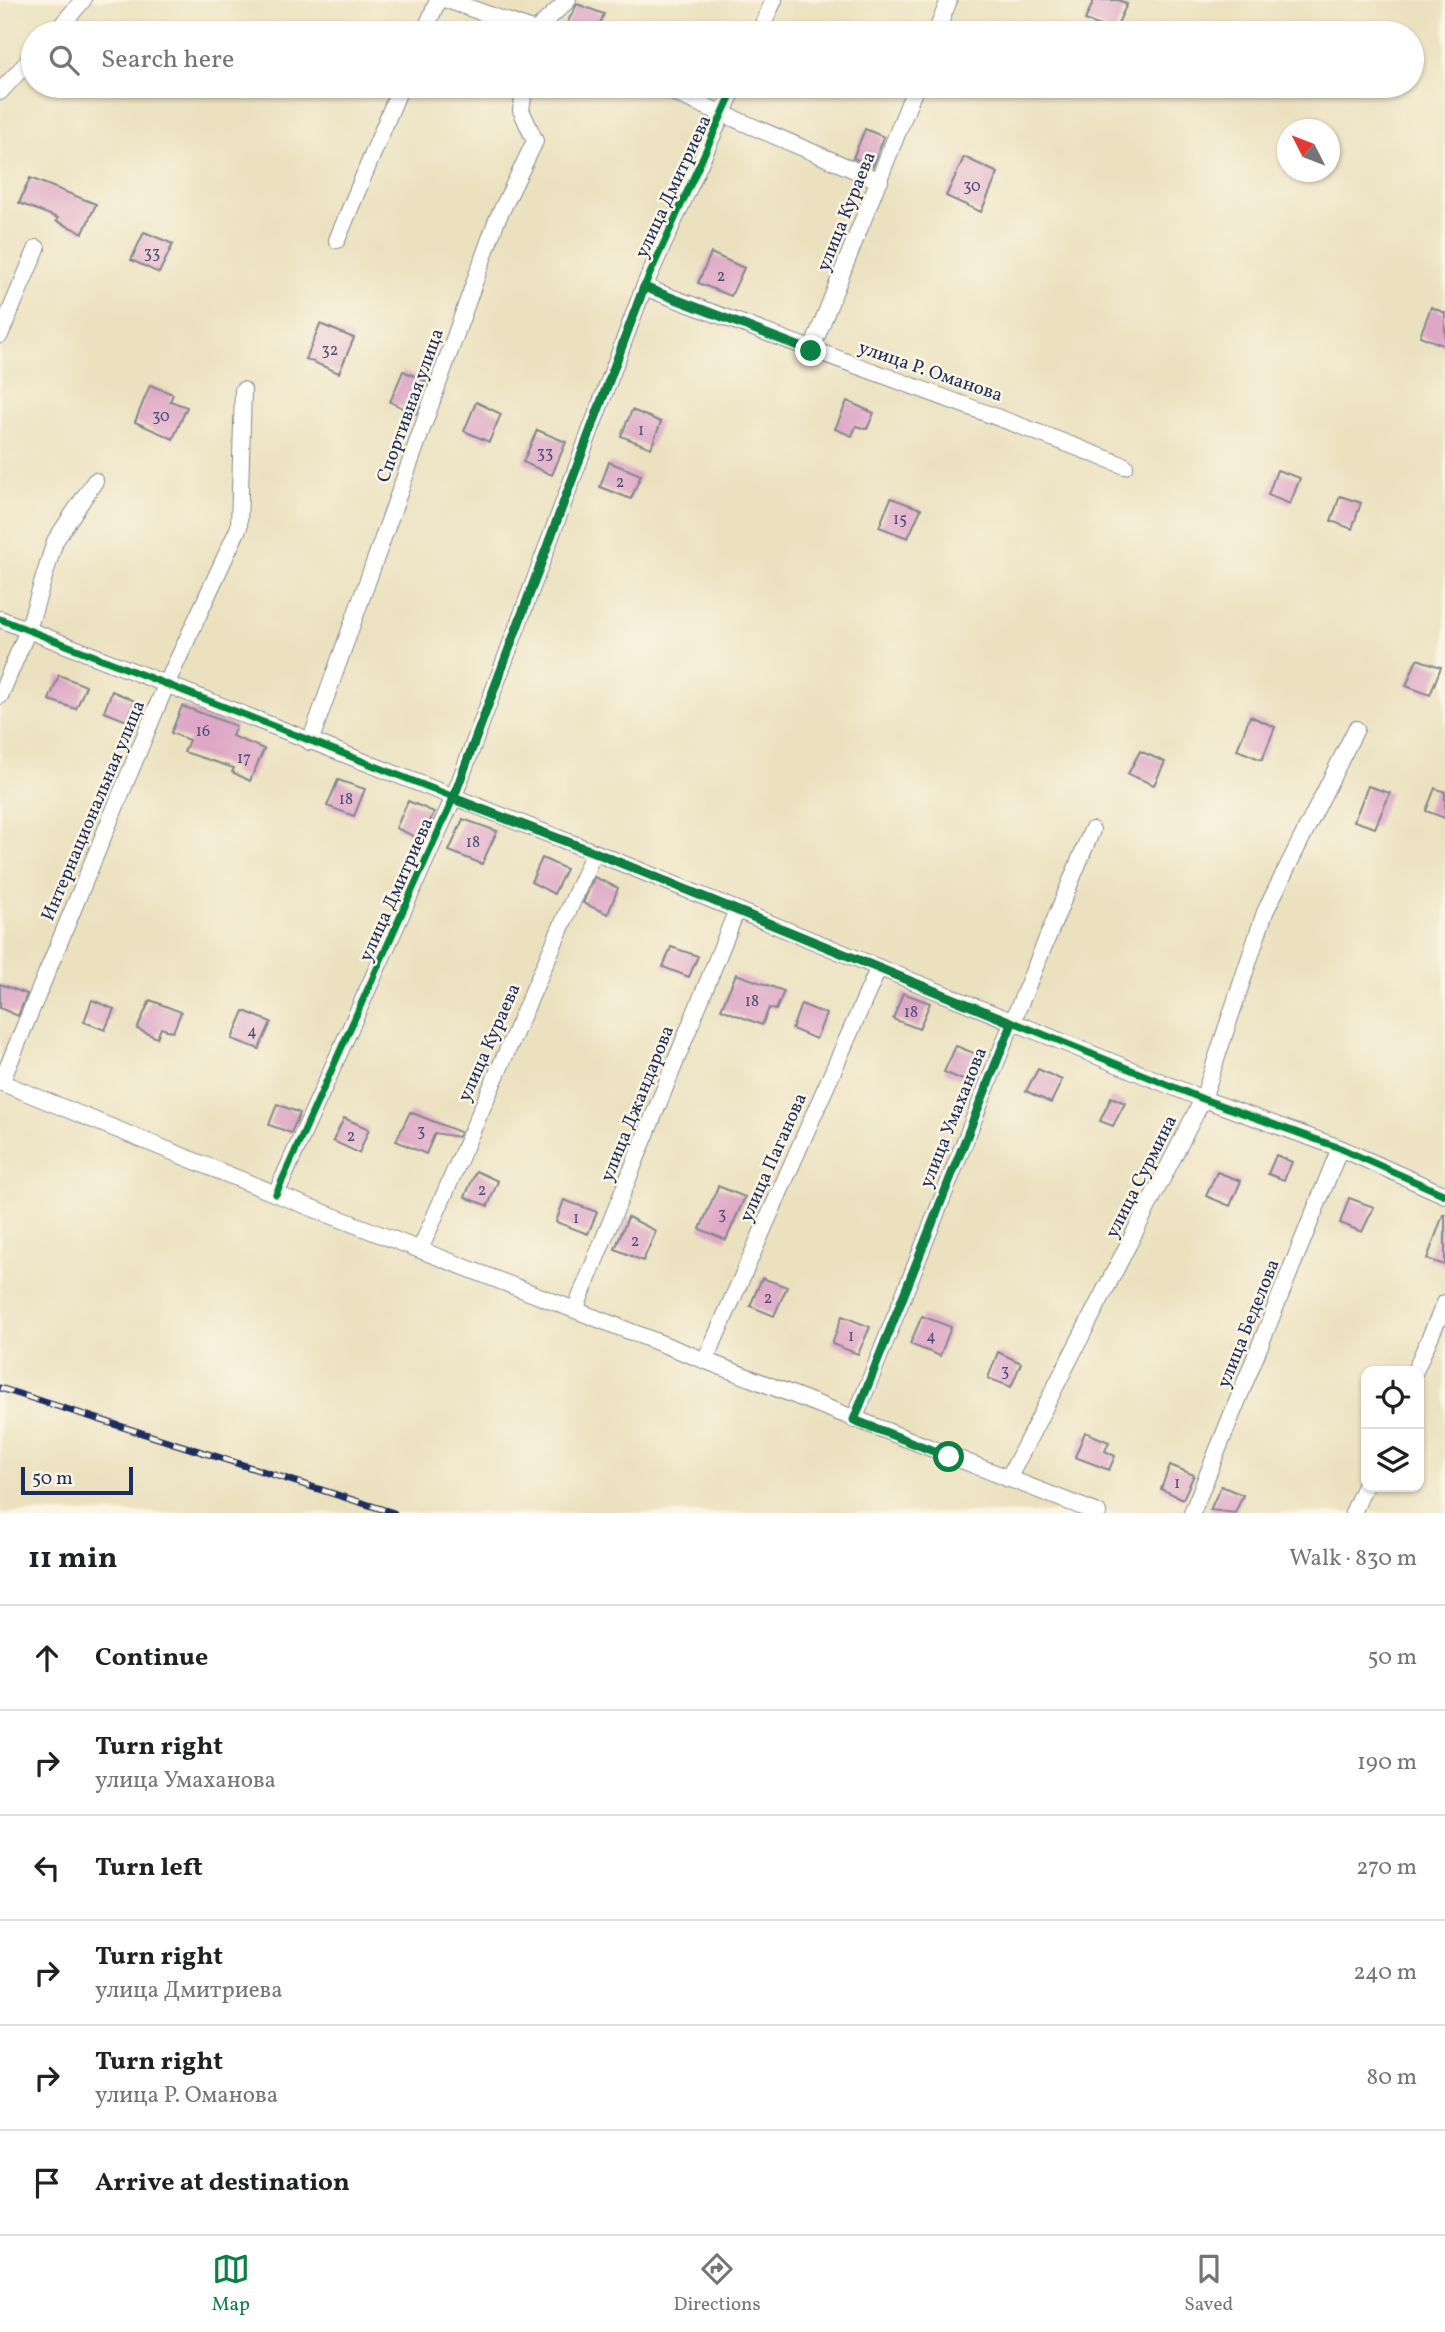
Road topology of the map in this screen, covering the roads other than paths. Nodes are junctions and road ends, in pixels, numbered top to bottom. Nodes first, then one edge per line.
1 (83, 0) edge
2 (438, 0) edge
3 (447, 0) edge
4 (568, 0) edge
5 (774, 0) edge
6 (949, 0) edge
7 (65, 21) edge
8 (429, 21) edge
9 (505, 21) edge
10 (547, 21) edge
11 (764, 21) edge
12 (941, 21) edge
13 (21, 67) edge
14 (3, 84) edge
15 (396, 98) edge
16 (523, 98) edge
17 (684, 98) edge
18 (730, 98) edge
19 (911, 98) edge
20 (722, 115) junction
21 (880, 181) junction
22 (337, 240) dead end
23 (37, 248) dead end
24 (644, 287) junction
25 (0, 335) edge
26 (811, 351) junction
27 (243, 390) dead end
28 (1125, 466) dead end
29 (95, 481) dead end
30 (0, 619) edge
31 (28, 631) junction
32 (166, 685) junction
33 (0, 696) edge
34 (1356, 729) dead end
35 (310, 742) junction
36 (453, 799) junction
37 (1092, 830) dead end
38 (594, 852) junction
39 (736, 912) junction
40 (878, 969) junction
41 (1012, 1023) junction
42 (1, 1082) edge
43 (1203, 1099) junction
44 (1340, 1148) junction
45 (276, 1194) junction
46 (1445, 1195) edge
47 (420, 1250) junction
48 (1445, 1303) edge
49 (575, 1310) junction
50 (705, 1361) junction
51 (1417, 1366) edge
52 (854, 1420) junction
53 (1008, 1479) junction
54 (1362, 1492) edge
55 (1098, 1513) edge
56 (1192, 1513) edge
57 (1353, 1513) edge

1 - 7 street
2 - 8 street
3 - 9 street
4 - 10 street
5 - 11 street
6 - 12 street
13 - 14 street
15 - 22 street
16 - 35 street, Спортивная улица
17 - 20 street
18 - 20 street, улица Дмитриева
19 - 21 street, улица Кураева
20 - 21 street
20 - 24 street, улица Дмитриева
21 - 26 street, улица Кураева
23 - 25 street
24 - 26 street, улица Р. Оманова
24 - 36 street, улица Дмитриева
26 - 28 street, улица Р. Оманова
27 - 32 street, Интернациональная улица
29 - 31 street
30 - 31 street
31 - 32 street
31 - 33 street
32 - 35 street
32 - 42 street, Интернациональная улица
34 - 43 street, улица Сурмина
35 - 36 street
36 - 38 street
36 - 45 street, улица Дмитриева
37 - 41 street, улица Умаханова
38 - 39 street
38 - 47 street, улица Кураева
39 - 40 street
39 - 49 street, улица Джандарова
40 - 41 street
40 - 50 street, улица Паганова
41 - 43 street
41 - 52 street, улица Умаханова
42 - 45 street
43 - 44 street
43 - 53 street, улица Сурмина
44 - 46 street
44 - 56 street, улица Беделова
45 - 47 street
47 - 49 street
48 - 51 street
49 - 50 street
50 - 52 street
52 - 53 street
53 - 55 street
54 - 57 street

